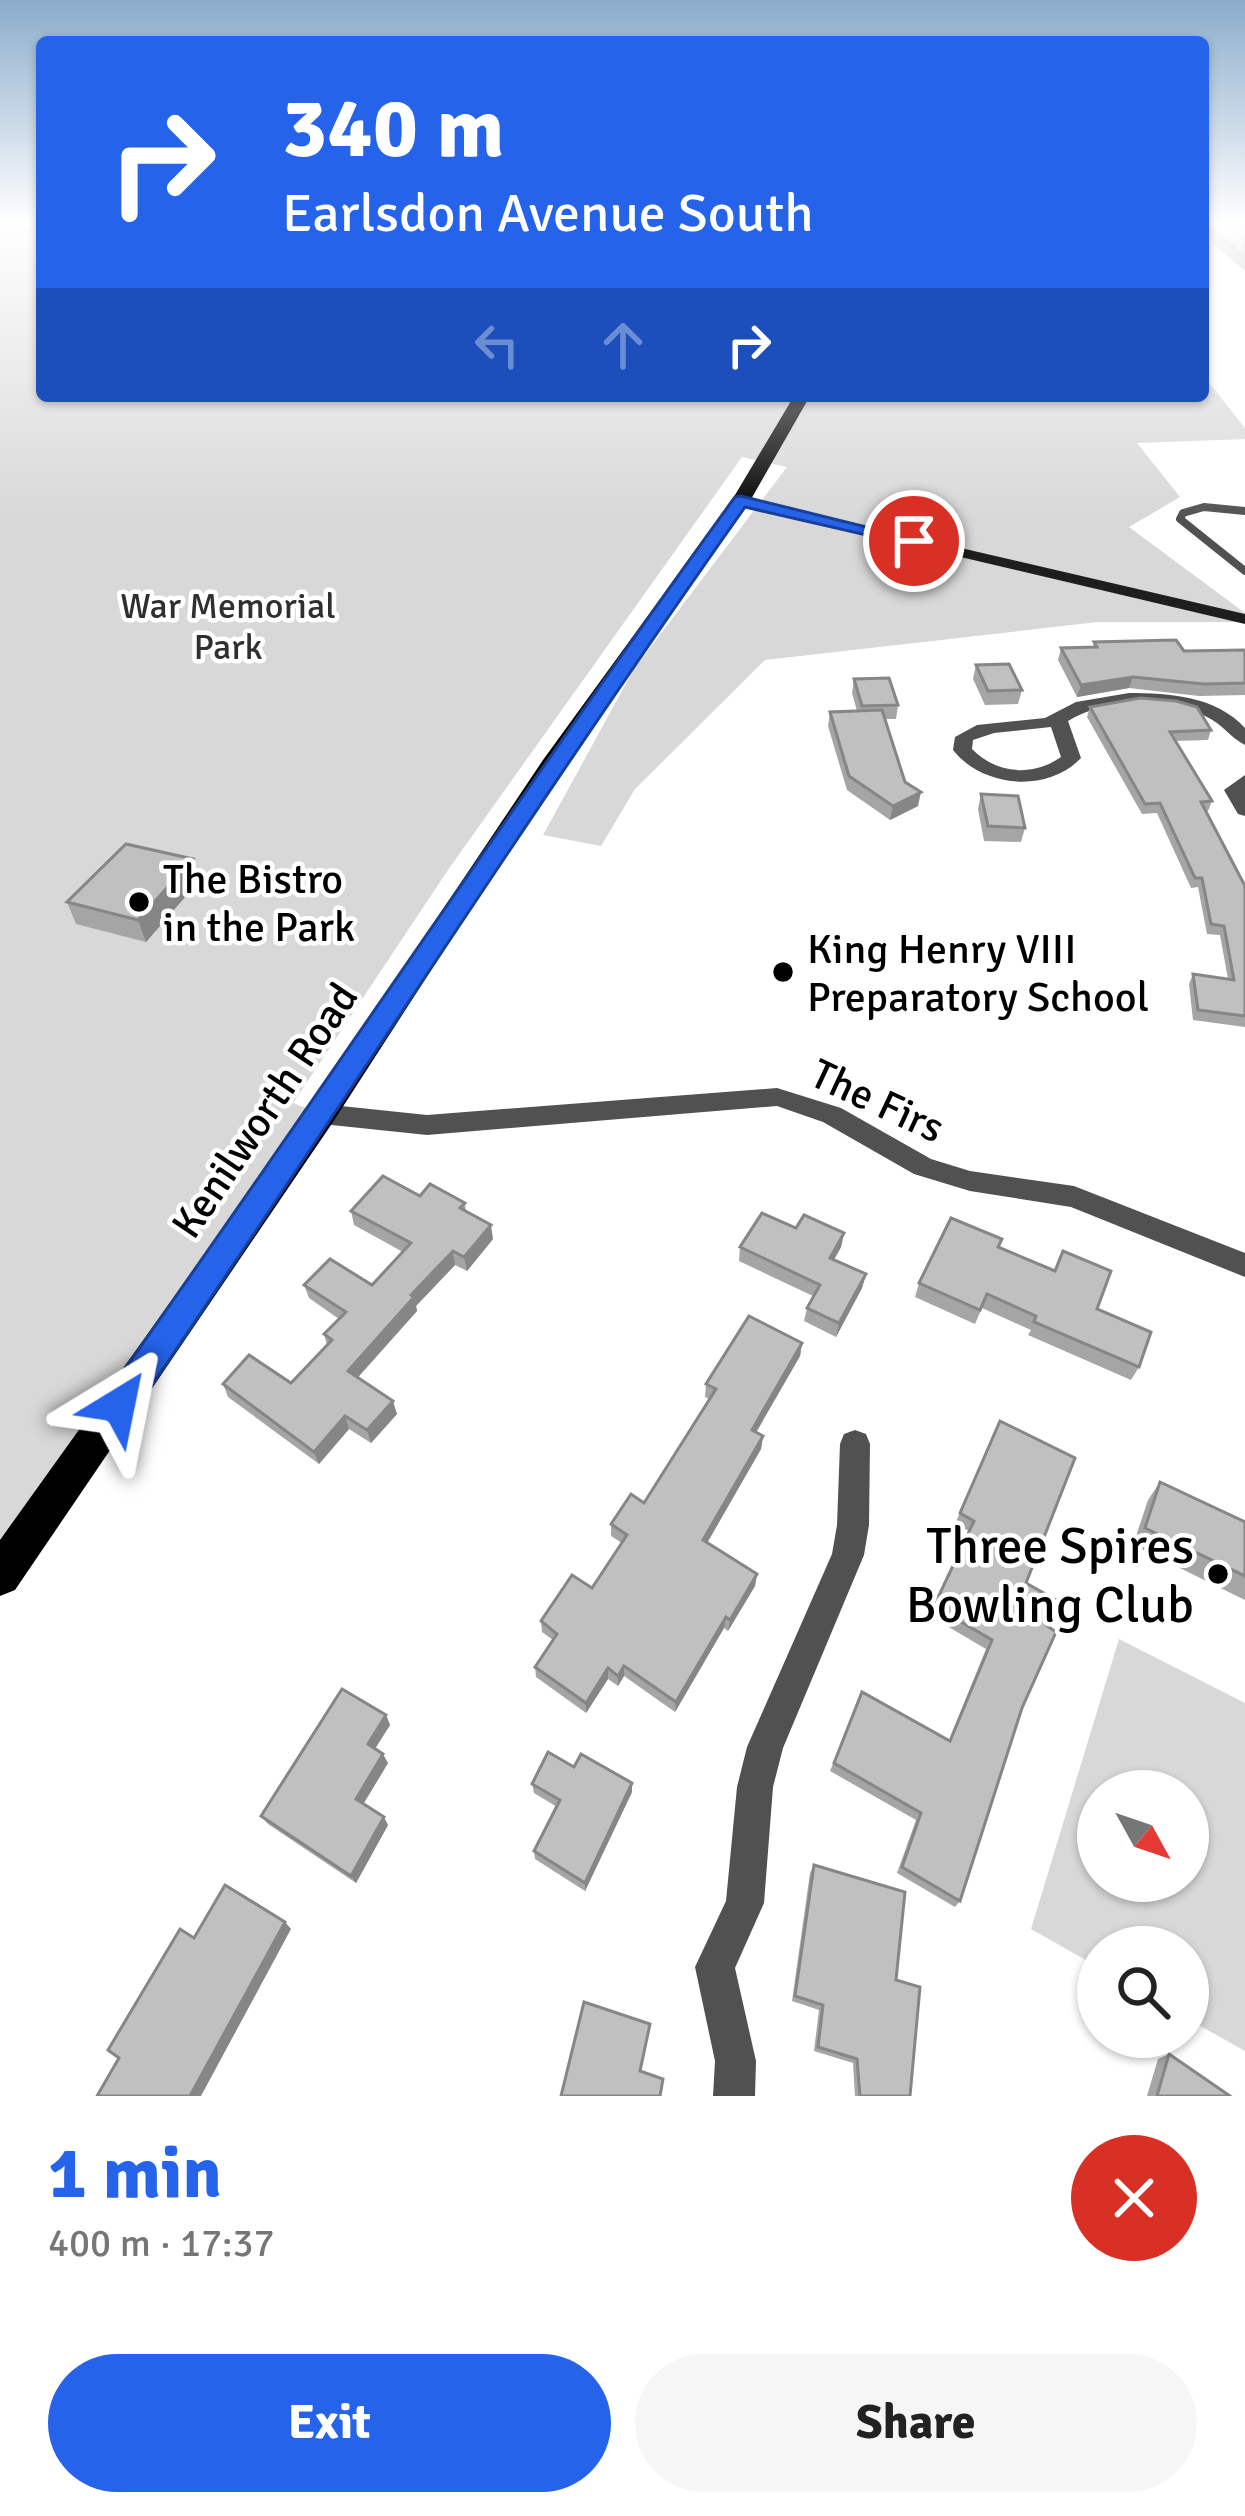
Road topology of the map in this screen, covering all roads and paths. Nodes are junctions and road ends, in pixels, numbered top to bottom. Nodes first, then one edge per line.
1 (799, 402) edge
2 (741, 501) junction
3 (1245, 511) edge
4 (1245, 571) edge
5 (1245, 619) edge
6 (1058, 720) junction
7 (1245, 739) edge
8 (1245, 781) edge
9 (1245, 810) edge
10 (322, 1114) junction
11 (1245, 1264) edge
12 (855, 1444) dead end
13 (0, 1575) edge
14 (734, 2096) edge

1 - 2 main road, Kenilworth Road
2 - 5 main road
2 - 10 main road, Kenilworth Road
3 - 4 lane
6 - 6 street
6 - 7 street
8 - 9 street
10 - 11 street, The Firs
10 - 13 main road, Kenilworth Road
12 - 14 street

